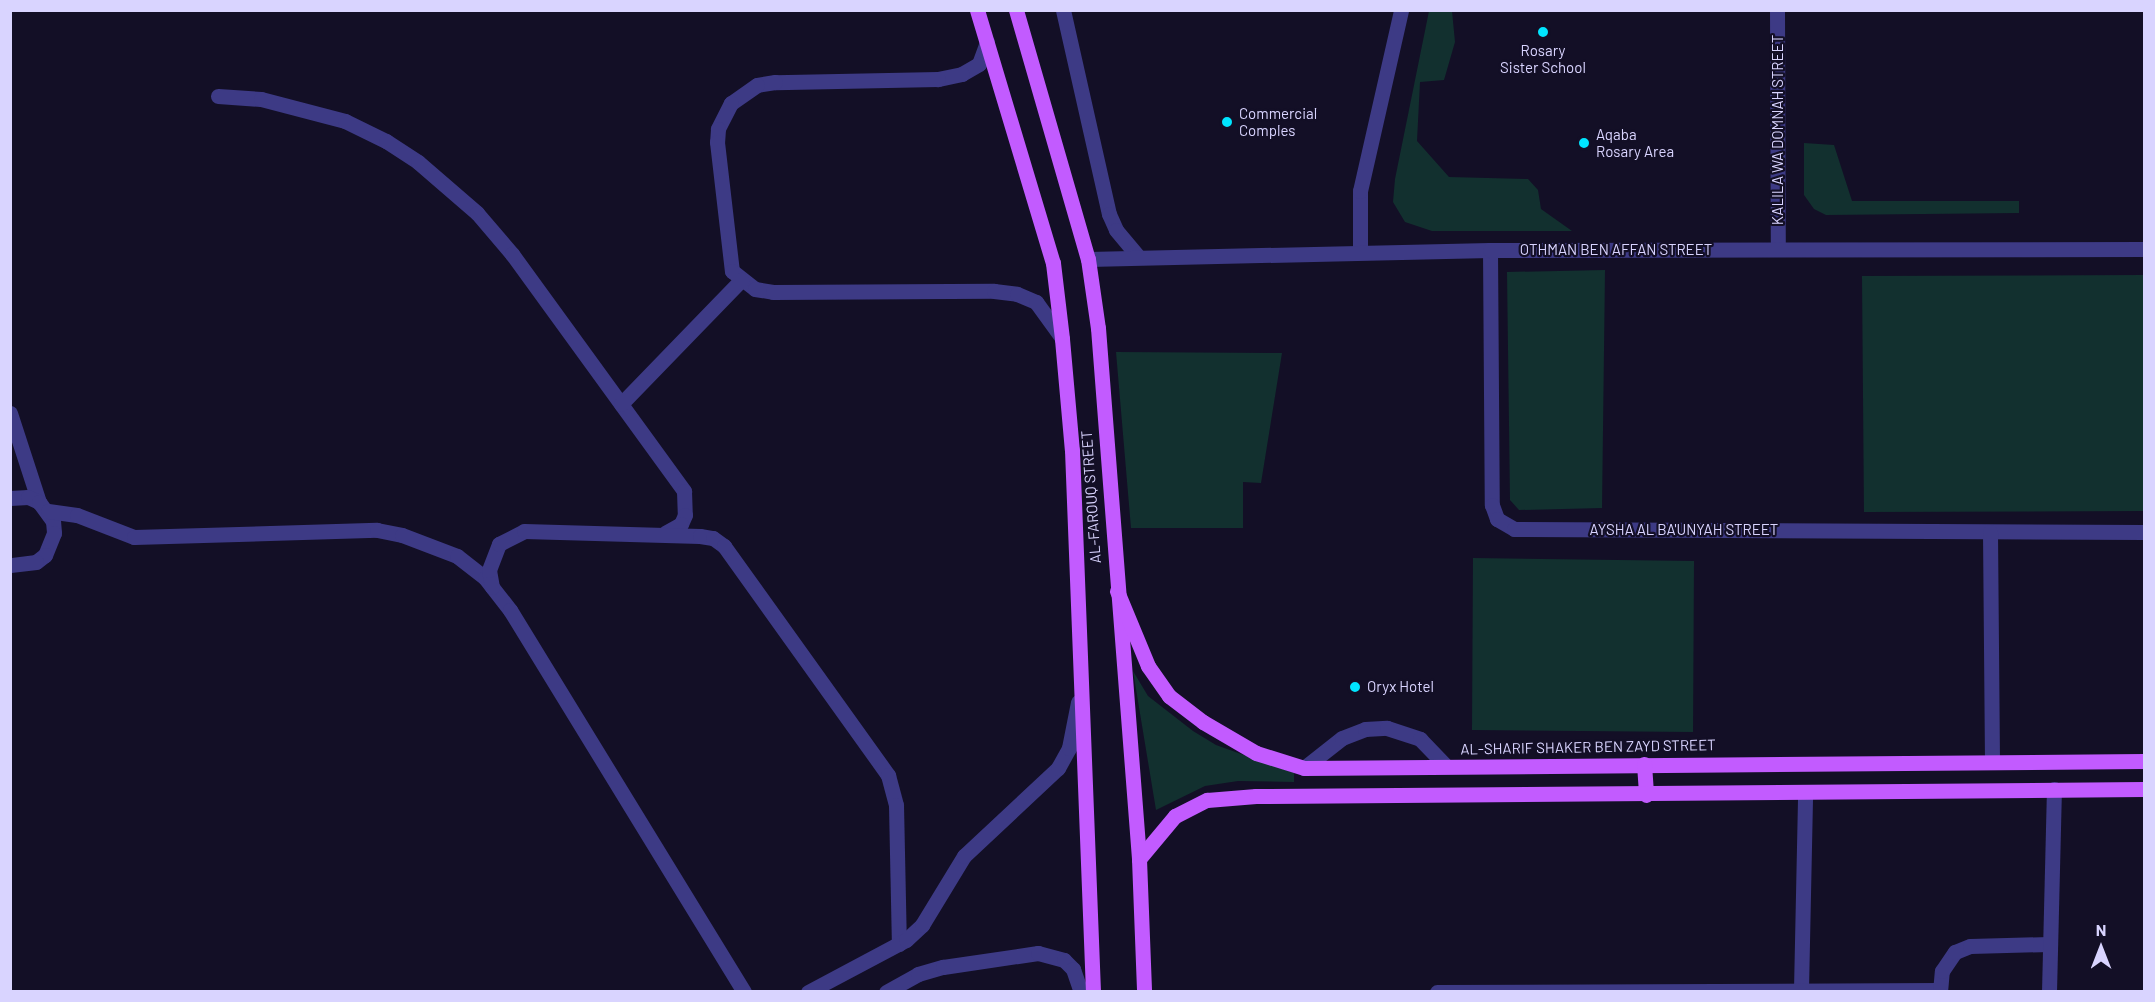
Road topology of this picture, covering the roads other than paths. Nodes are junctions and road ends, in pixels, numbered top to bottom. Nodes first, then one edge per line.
1 (977, 10) edge
2 (1016, 10) edge
3 (1063, 10) edge
4 (1401, 10) edge
5 (1777, 10) edge
6 (987, 42) junction
7 (218, 96) dead end
8 (1778, 249) junction
9 (2145, 249) edge
10 (1490, 250) junction
11 (1360, 251) junction
12 (1138, 256) junction
13 (1088, 259) junction
14 (741, 280) junction
15 (1062, 339) junction
16 (621, 404) junction
17 (10, 413) edge
18 (10, 498) edge
19 (44, 507) junction
20 (1990, 532) junction
21 (2145, 532) edge
22 (660, 535) junction
23 (10, 565) edge
24 (492, 587) junction
25 (1117, 591) junction
26 (1081, 678) junction
27 (1992, 761) junction
28 (2145, 761) edge
29 (1644, 764) junction
30 (1446, 766) junction
31 (1304, 768) junction
32 (2054, 789) junction
33 (2145, 789) edge
34 (1805, 792) junction
35 (1646, 795) junction
36 (1139, 859) junction
37 (899, 944) junction
38 (2049, 944) junction
39 (1801, 990) edge
40 (1940, 991) edge
41 (744, 992) edge
42 (808, 992) edge
43 (886, 992) edge
44 (1081, 992) edge
45 (1093, 992) edge
46 (1144, 992) edge
47 (1437, 992) edge
48 (2049, 992) edge

1 - 6 main road, AL-FAROUQ STREET
2 - 13 main road, AL-FAROUQ STREET
3 - 12 street
4 - 11 street
5 - 8 street, KALILA WA DOMNAH STREET
6 - 14 street
6 - 15 main road, AL-FAROUQ STREET
7 - 16 street
8 - 9 street, OTHMAN BEN AFFAN STREET
8 - 10 street, OTHMAN BEN AFFAN STREET
10 - 11 street, OTHMAN BEN AFFAN STREET
10 - 20 street, AYSHA AL BA'UNYAH STREET
11 - 12 street, OTHMAN BEN AFFAN STREET
12 - 13 street, OTHMAN BEN AFFAN STREET
13 - 25 main road, AL-FAROUQ STREET
14 - 15 street
14 - 16 street
15 - 26 main road, AL-FAROUQ STREET
16 - 22 street
17 - 19 street
18 - 19 street
19 - 23 street
19 - 24 street
20 - 21 street, AYSHA AL BA'UNYAH STREET
20 - 27 street
22 - 24 street
22 - 37 street
24 - 41 street
25 - 31 main road, AL-SHARIF SHAKER BEN ZAYD STREET
25 - 36 main road, AL-FAROUQ STREET
26 - 37 street
26 - 45 main road, AL-FAROUQ STREET
27 - 28 main road, AL-SHARIF SHAKER BEN ZAYD STREET
27 - 29 main road, AL-SHARIF SHAKER BEN ZAYD STREET
29 - 30 main road, AL-SHARIF SHAKER BEN ZAYD STREET
29 - 35 main road
30 - 31 main road, AL-SHARIF SHAKER BEN ZAYD STREET
30 - 31 street
32 - 33 main road
32 - 34 main road
32 - 38 street
34 - 35 main road
34 - 39 street
35 - 36 main road
36 - 46 main road, AL-FAROUQ STREET
37 - 42 street
38 - 40 street
38 - 48 street
39 - 40 street
39 - 47 street
43 - 44 street

